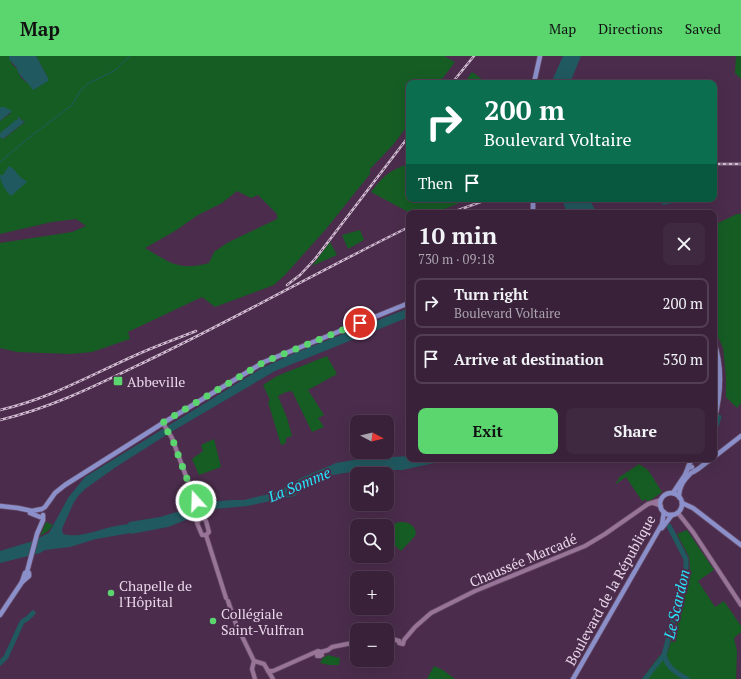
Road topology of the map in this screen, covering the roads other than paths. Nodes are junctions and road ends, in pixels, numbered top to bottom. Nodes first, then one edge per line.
1 (540, 56) edge
2 (535, 80) edge
3 (406, 304) edge
4 (717, 356) edge
5 (719, 401) junction
6 (717, 407) edge
7 (717, 409) edge
8 (163, 425) junction
9 (741, 436) edge
10 (717, 455) edge
11 (692, 462) edge
12 (707, 462) edge
13 (691, 469) junction
14 (673, 493) junction
15 (679, 497) junction
16 (662, 500) junction
17 (653, 503) junction
18 (682, 503) junction
19 (0, 506) edge
20 (661, 506) junction
21 (695, 511) junction
22 (664, 512) junction
23 (679, 512) junction
24 (40, 513) junction
25 (672, 515) junction
26 (200, 517) junction
27 (206, 535) junction
28 (741, 545) edge
29 (741, 605) edge
30 (0, 614) edge
31 (394, 639) edge
32 (350, 644) edge
33 (256, 663) junction
34 (271, 674) edge
35 (255, 678) edge
36 (575, 679) edge

1 - 2 main road
3 - 8 main road
4 - 5 main road
5 - 6 main road
5 - 7 main road
8 - 24 main road
8 - 26 street
9 - 10 main road
11 - 13 main road
12 - 13 main road
13 - 14 main road
13 - 15 main road
14 - 15 main road
14 - 16 main road
15 - 18 main road
16 - 17 street, Chaussée Marcadé
16 - 20 main road
17 - 20 street
17 - 31 street, Chaussée Marcadé
18 - 21 main road
18 - 23 main road
19 - 24 main road
20 - 22 main road
21 - 23 main road
21 - 28 main road
22 - 25 main road
22 - 36 main road, Boulevard de la République
23 - 25 main road
23 - 29 street
24 - 30 main road
25 - 36 main road, Boulevard de la République
26 - 27 street
26 - 27 street
27 - 33 street
32 - 34 street
33 - 34 street
33 - 35 street

